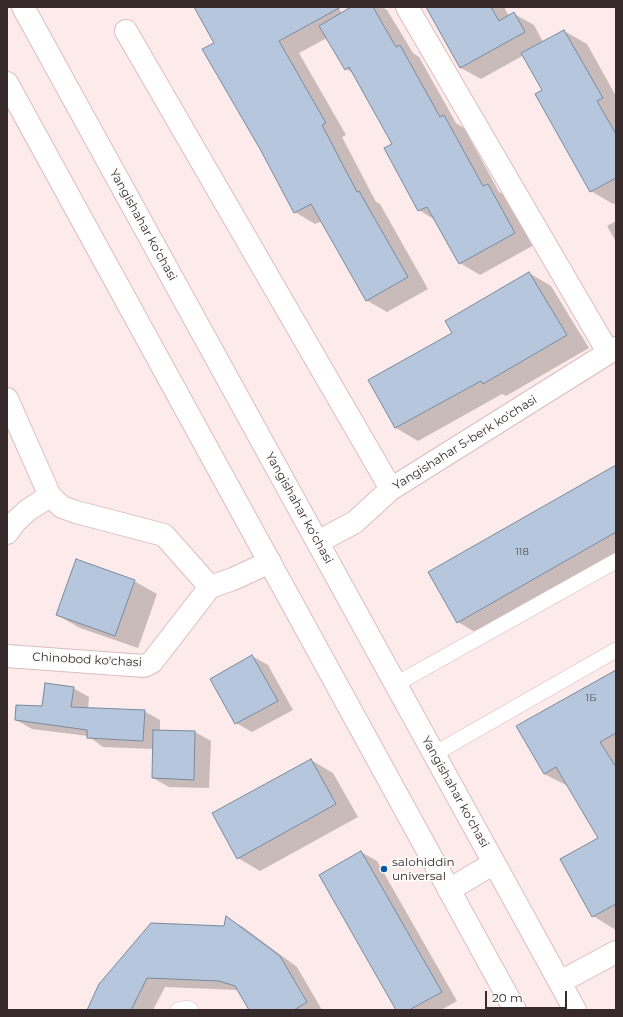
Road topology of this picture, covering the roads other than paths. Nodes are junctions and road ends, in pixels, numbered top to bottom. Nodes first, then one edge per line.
1 (23, 7) edge
2 (407, 7) edge
3 (126, 30) dead end
4 (7, 83) edge
5 (612, 350) edge
6 (7, 399) edge
7 (391, 489) junction
8 (50, 496) junction
9 (7, 533) edge
10 (318, 542) junction
11 (616, 561) edge
12 (270, 562) junction
13 (210, 587) junction
14 (616, 650) edge
15 (7, 656) edge
16 (396, 684) junction
17 (434, 754) junction
18 (494, 863) junction
19 (449, 890) junction
20 (616, 952) edge
21 (560, 982) junction
22 (178, 1010) edge
23 (191, 1010) edge
24 (515, 1010) edge
25 (575, 1010) edge

1 - 10 main road, Yangishahar ko‘chasi
2 - 5 main road
3 - 7 main road
4 - 12 main road
5 - 7 main road, Yangishahar 5-berk ko'chasi
6 - 8 main road
7 - 10 main road, Yangishahar 5-berk ko'chasi
8 - 9 main road
8 - 13 main road
10 - 16 main road, Yangishahar ko‘chasi
11 - 16 lane
12 - 13 main road
12 - 19 main road
13 - 15 main road, Chinobod ko'chasi
14 - 17 lane
16 - 17 main road, Yangishahar ko‘chasi
17 - 18 main road, Yangishahar ko‘chasi
18 - 19 main road
18 - 21 main road, Yangishahar ko‘chasi
19 - 24 main road
20 - 21 main road
21 - 25 main road, Yangishahar ko‘chasi
22 - 23 lane

